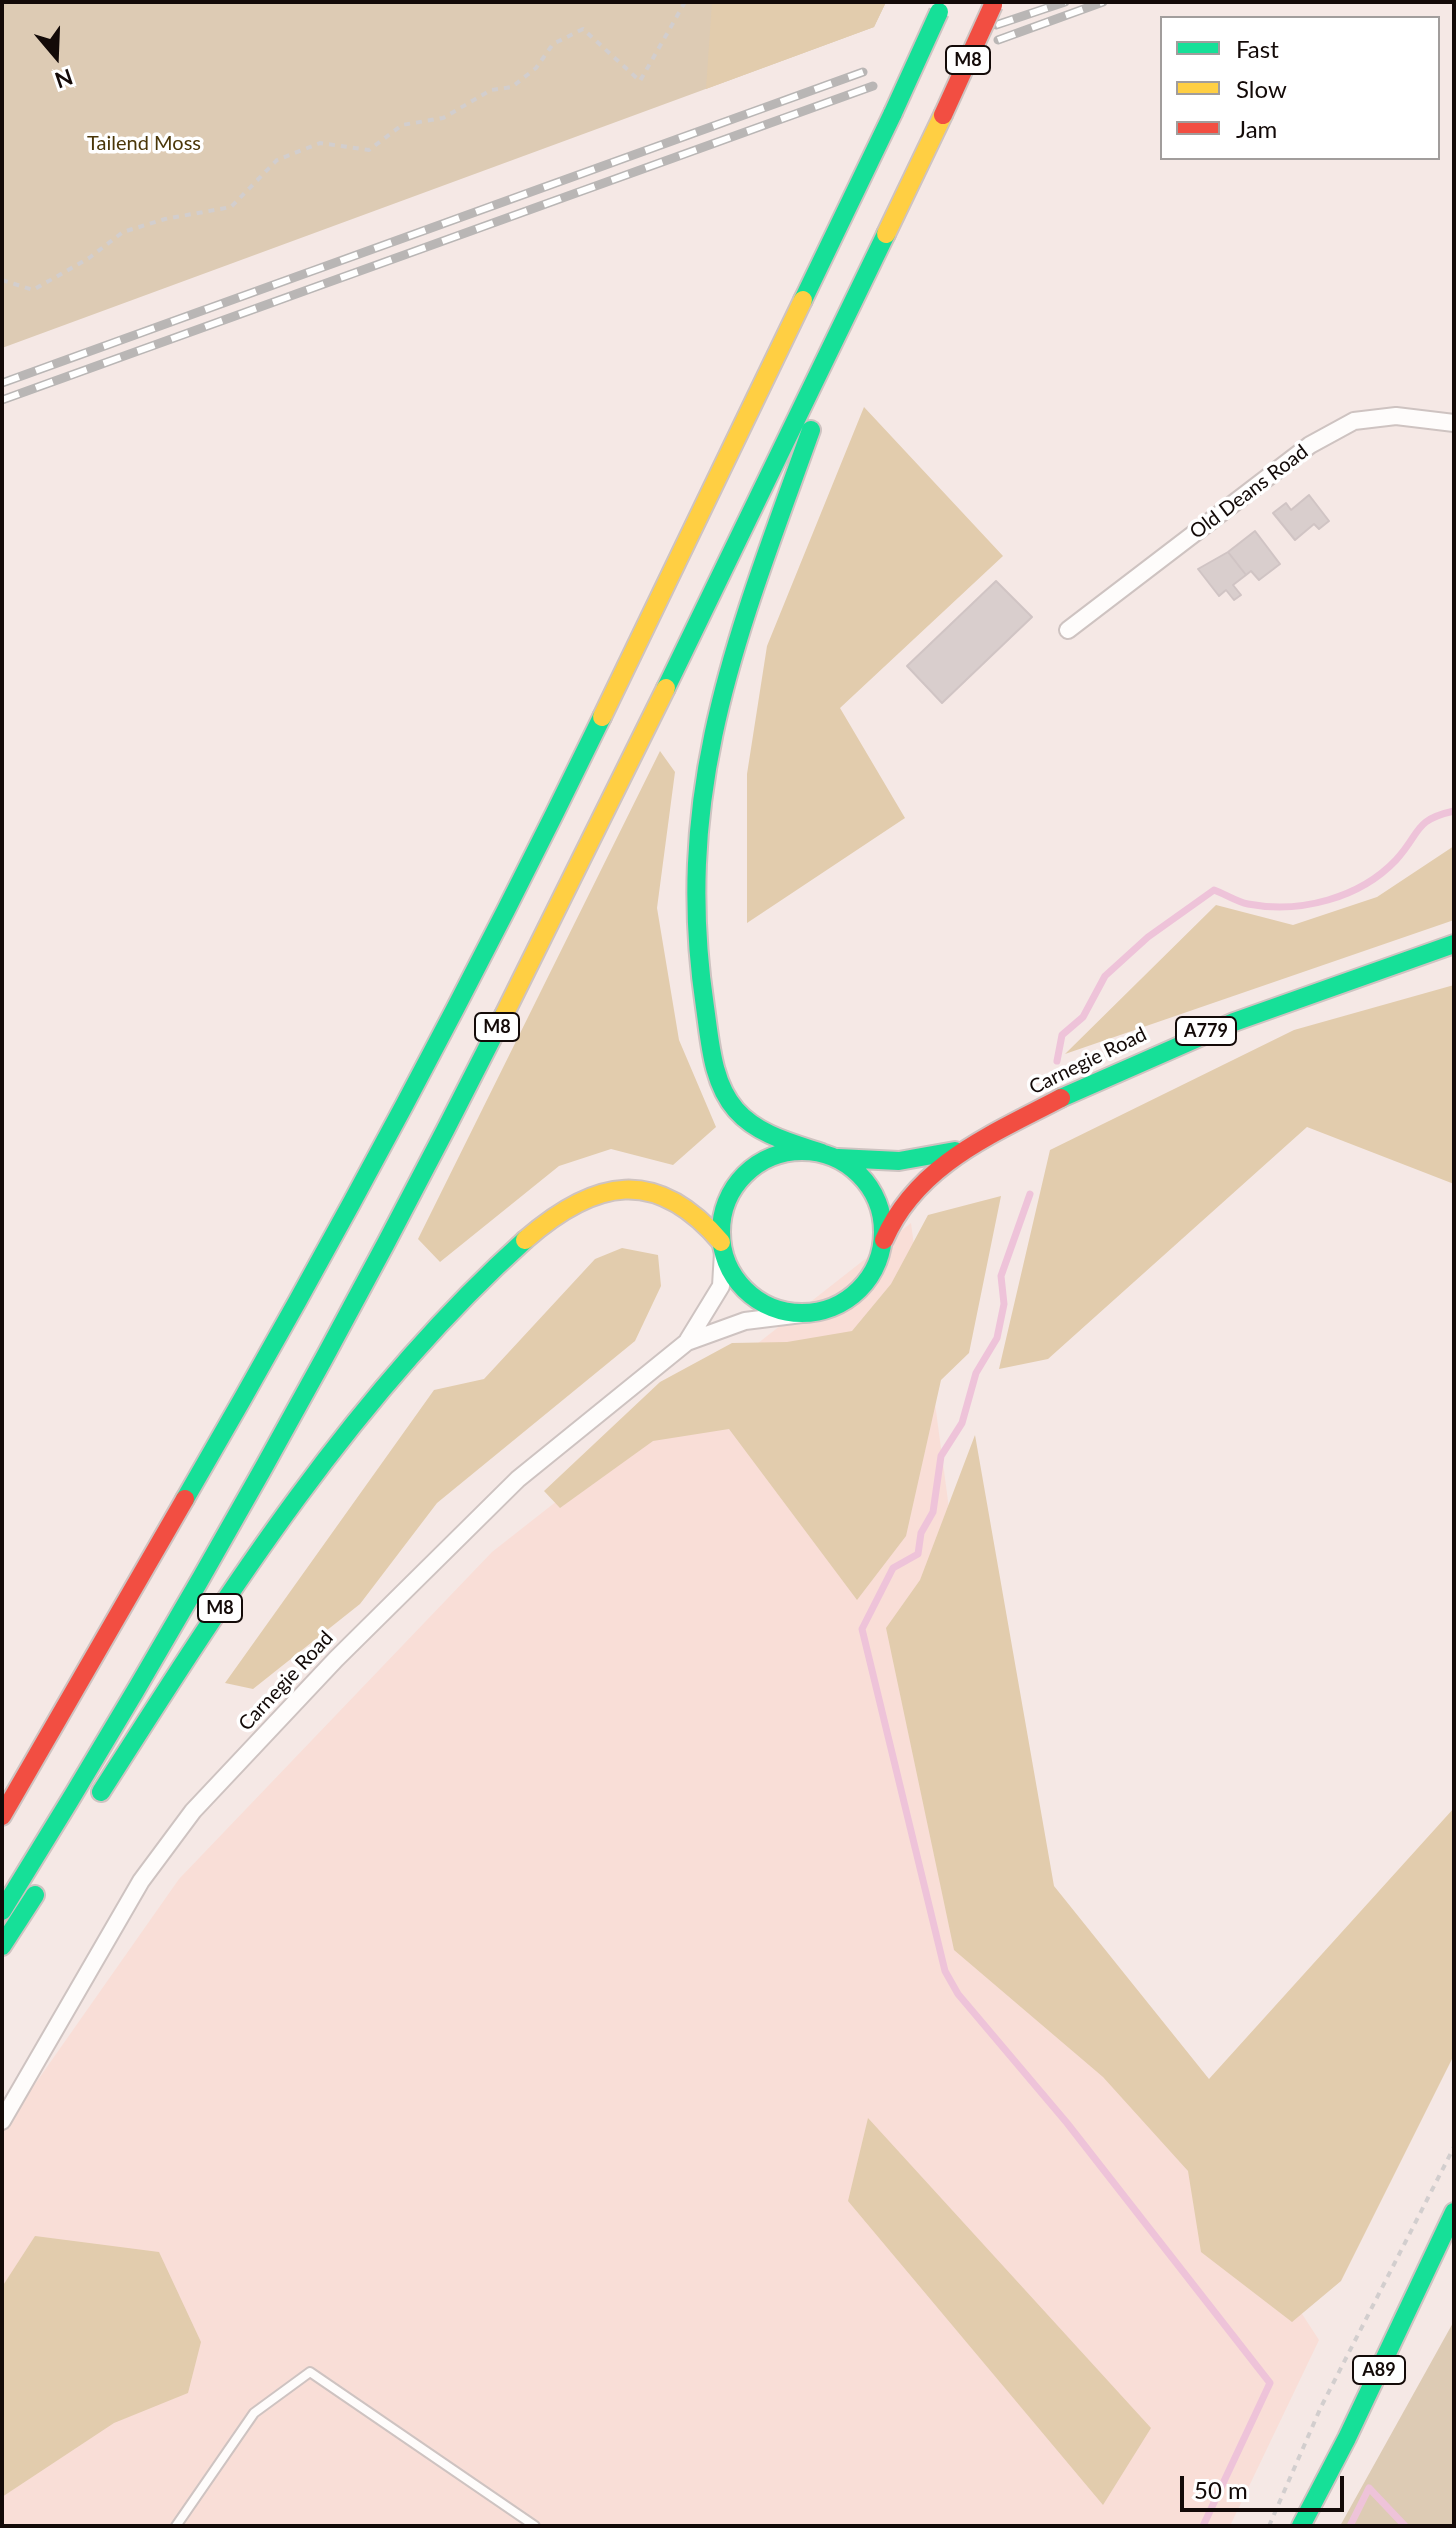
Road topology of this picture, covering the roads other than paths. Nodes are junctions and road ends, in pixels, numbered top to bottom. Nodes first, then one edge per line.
1 (994, 4) edge
2 (942, 7) edge
3 (856, 299) junction
4 (1454, 423) edge
5 (1068, 630) dead end
6 (1454, 944) edge
7 (970, 1146) junction
8 (830, 1155) junction
9 (884, 1240) junction
10 (722, 1247) junction
11 (810, 1313) junction
12 (687, 1342) junction
13 (94, 1803) dead end
14 (2, 1816) edge
15 (44, 1881) dead end
16 (2, 1911) edge
17 (2, 1946) edge
18 (2, 2121) edge
19 (1454, 2212) edge
20 (176, 2526) edge
21 (535, 2526) edge
22 (1301, 2526) edge

1 - 3 main road, M8, bridge
2 - 14 main road, M8, bridge
3 - 8 main road, M8
3 - 16 main road, M8
4 - 5 street, Old Deans Road
6 - 7 main road, Carnegie Road / A779
7 - 8 main road, Carnegie Road / A779
7 - 9 main road, Carnegie Road / A779
8 - 9 main road
8 - 10 main road, A779
9 - 11 main road, A779
10 - 11 main road, A779
10 - 12 street, Carnegie Road
10 - 13 main road, M8
11 - 12 street, Carnegie Road
12 - 18 street, Carnegie Road
15 - 17 main road
19 - 22 main road, A89
20 - 21 lane

